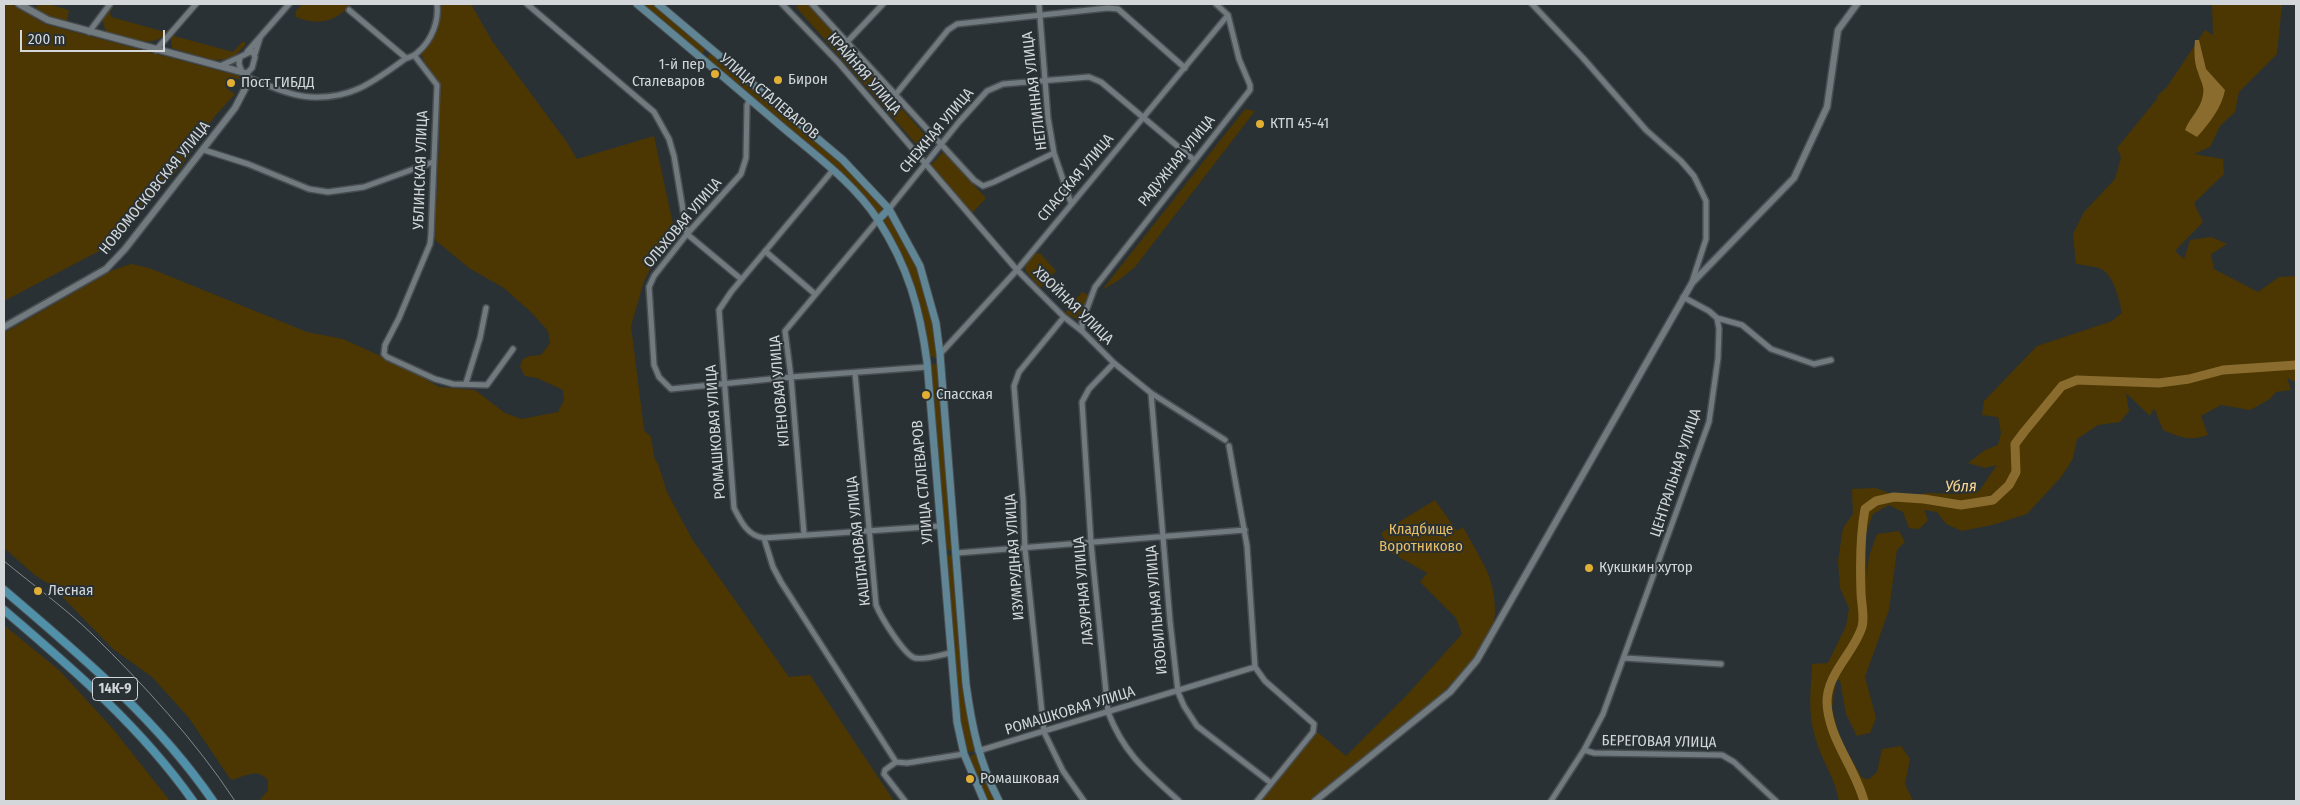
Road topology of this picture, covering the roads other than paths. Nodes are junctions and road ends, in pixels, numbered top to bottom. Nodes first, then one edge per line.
1 (19, 4) edge
2 (110, 4) edge
3 (196, 4) edge
4 (289, 4) edge
5 (437, 4) edge
6 (526, 4) edge
7 (637, 4) edge
8 (658, 4) edge
9 (782, 4) edge
10 (812, 4) edge
11 (884, 4) edge
12 (1039, 4) edge
13 (1216, 4) edge
14 (1532, 4) edge
15 (1857, 4) edge
16 (790, 6) edge
17 (349, 10) dead end
18 (1228, 14) junction
19 (1040, 16) junction
20 (89, 32) junction
21 (260, 38) junction
22 (848, 41) junction
23 (710, 48) junction
24 (156, 50) junction
25 (247, 52) junction
26 (255, 54) junction
27 (414, 55) junction
28 (240, 57) junction
29 (406, 58) junction
30 (702, 58) junction
31 (219, 67) junction
32 (1185, 68) junction
33 (246, 74) junction
34 (1045, 81) junction
35 (896, 94) junction
36 (750, 99) junction
37 (1145, 117) junction
38 (940, 145) junction
39 (204, 150) junction
40 (1054, 153) junction
41 (1194, 160) junction
42 (433, 162) junction
43 (926, 164) junction
44 (833, 170) junction
45 (1071, 203) junction
46 (889, 209) junction
47 (878, 220) junction
48 (687, 234) junction
49 (765, 251) junction
50 (1017, 270) junction
51 (741, 279) junction
52 (1692, 283) junction
53 (815, 294) junction
54 (1684, 297) junction
55 (486, 308) dead end
56 (1064, 317) junction
57 (1717, 318) junction
58 (4, 327) edge
59 (1082, 331) junction
60 (513, 349) dead end
61 (940, 357) junction
62 (1831, 360) dead end
63 (1114, 364) junction
64 (927, 365) junction
65 (855, 373) junction
66 (791, 377) junction
67 (466, 383) junction
68 (726, 383) junction
69 (1151, 393) junction
70 (1225, 440) dead end
71 (1229, 446) dead end
72 (940, 526) junction
73 (1245, 530) junction
74 (870, 531) junction
75 (804, 534) junction
76 (1162, 536) junction
77 (764, 538) junction
78 (1091, 543) junction
79 (1025, 549) junction
80 (957, 553) junction
81 (943, 554) junction
82 (4, 590) edge
83 (4, 610) edge
84 (950, 653) junction
85 (1624, 658) junction
86 (1721, 664) dead end
87 (1255, 667) junction
88 (1178, 692) junction
89 (1108, 712) junction
90 (1044, 732) junction
91 (1584, 750) junction
92 (978, 752) junction
93 (964, 754) junction
94 (896, 762) junction
95 (1271, 783) junction
96 (193, 801) edge
97 (212, 801) edge
98 (905, 801) edge
99 (984, 801) edge
100 (999, 801) edge
101 (1084, 801) edge
102 (1179, 801) edge
103 (1257, 801) edge
104 (1315, 801) edge
105 (1551, 801) edge
106 (1776, 801) edge

1 - 20 street
2 - 20 street
3 - 24 street
4 - 21 street
5 - 27 street
6 - 48 street
7 - 30 main road, УЛИЦА СТАЛЕВАРОВ
8 - 23 main road, УЛИЦА СТАЛЕВАРОВ
9 - 16 street, КРАЙНЯЯ УЛИЦА
10 - 22 street
11 - 22 street
12 - 19 street, НЕГЛИННАЯ УЛИЦА
13 - 18 street
14 - 52 street
15 - 52 street
16 - 43 street, КРАЙНЯЯ УЛИЦА
17 - 29 street
18 - 32 street, СПАССКАЯ УЛИЦА
18 - 41 street, РАДУЖНАЯ УЛИЦА
19 - 32 street
19 - 34 street, НЕГЛИННАЯ УЛИЦА
19 - 35 street
20 - 24 street
21 - 25 street
21 - 26 street
22 - 35 street
23 - 30 main road
23 - 46 main road, УЛИЦА СТАЛЕВАРОВ
24 - 31 street
25 - 26 street
25 - 28 street
26 - 33 street
27 - 29 street
27 - 42 street, УБЛИНСКАЯ УЛИЦА
28 - 31 street
28 - 33 street
29 - 33 street
30 - 36 main road, УЛИЦА СТАЛЕВАРОВ
31 - 33 street
32 - 37 street, СПАССКАЯ УЛИЦА
33 - 39 street, НОВОМОСКОВСКАЯ УЛИЦА
34 - 37 street, СНЕЖНАЯ УЛИЦА
34 - 38 street, СНЕЖНАЯ УЛИЦА
34 - 40 street, НЕГЛИННАЯ УЛИЦА
35 - 38 street
36 - 44 main road, УЛИЦА СТАЛЕВАРОВ
36 - 48 street, ОЛЬХОВАЯ УЛИЦА
37 - 41 street, СНЕЖНАЯ УЛИЦА
37 - 45 street, СПАССКАЯ УЛИЦА
38 - 40 street
38 - 43 street, СНЕЖНАЯ УЛИЦА
39 - 42 street
39 - 58 street, НОВОМОСКОВСКАЯ УЛИЦА
40 - 45 street, НЕГЛИННАЯ УЛИЦА
41 - 59 street, РАДУЖНАЯ УЛИЦА
42 - 67 street, УБЛИНСКАЯ УЛИЦА
43 - 46 street, СНЕЖНАЯ УЛИЦА
43 - 50 street, ХВОЙНАЯ УЛИЦА
44 - 47 main road, УЛИЦА СТАЛЕВАРОВ
44 - 49 street, РОМАШКОВАЯ УЛИЦА
45 - 50 street, СПАССКАЯ УЛИЦА
46 - 47 main road
46 - 61 main road, УЛИЦА СТАЛЕВАРОВ
47 - 53 street, КЛЕНОВАЯ УЛИЦА
47 - 64 main road, УЛИЦА СТАЛЕВАРОВ
48 - 51 street
48 - 68 street, ОЛЬХОВАЯ УЛИЦА
49 - 51 street, РОМАШКОВАЯ УЛИЦА
49 - 53 street
50 - 56 street, ХВОЙНАЯ УЛИЦА
50 - 61 street, СПАССКАЯ УЛИЦА
51 - 68 street, РОМАШКОВАЯ УЛИЦА
52 - 54 street
53 - 66 street, КЛЕНОВАЯ УЛИЦА
54 - 57 street
54 - 104 street
55 - 67 street
56 - 59 street, ХВОЙНАЯ УЛИЦА
56 - 79 street, ИЗУМРУДНАЯ УЛИЦА
57 - 62 street
57 - 85 street, ЦЕНТРАЛЬНАЯ УЛИЦА
59 - 63 street, ХВОЙНАЯ УЛИЦА
60 - 67 street
61 - 64 main road
61 - 80 main road, УЛИЦА СТАЛЕВАРОВ
63 - 69 street, ХВОЙНАЯ УЛИЦА
63 - 78 street, ЛАЗУРНАЯ УЛИЦА
64 - 65 street
64 - 72 main road, УЛИЦА СТАЛЕВАРОВ
65 - 66 street
65 - 74 street, КАШТАНОВАЯ УЛИЦА
66 - 68 street
66 - 75 street, КЛЕНОВАЯ УЛИЦА
68 - 77 street, РОМАШКОВАЯ УЛИЦА
69 - 70 street, ХВОЙНАЯ УЛИЦА
69 - 76 street, ИЗОБИЛЬНАЯ УЛИЦА
71 - 73 street
72 - 74 street
72 - 81 main road, УЛИЦА СТАЛЕВАРОВ
73 - 76 street
73 - 87 street
74 - 75 street
74 - 84 street, КАШТАНОВАЯ УЛИЦА
75 - 77 street
76 - 78 street
76 - 88 street, ИЗОБИЛЬНАЯ УЛИЦА
77 - 94 street
78 - 79 street
78 - 89 street, ЛАЗУРНАЯ УЛИЦА
79 - 80 street
79 - 90 street, ИЗУМРУДНАЯ УЛИЦА
80 - 81 main road
80 - 92 main road, УЛИЦА СТАЛЕВАРОВ
81 - 84 main road, УЛИЦА СТАЛЕВАРОВ
82 - 97 main road, 14К-9
83 - 96 main road
84 - 93 main road, УЛИЦА СТАЛЕВАРОВ
85 - 86 street
85 - 91 street, ЦЕНТРАЛЬНАЯ УЛИЦА
87 - 88 street, РОМАШКОВАЯ УЛИЦА
87 - 95 street
88 - 89 street, РОМАШКОВАЯ УЛИЦА
88 - 95 street, ИЗОБИЛЬНАЯ УЛИЦА
89 - 90 street, РОМАШКОВАЯ УЛИЦА
89 - 102 street, ЛАЗУРНАЯ УЛИЦА
90 - 92 street, РОМАШКОВАЯ УЛИЦА
90 - 101 street, ИЗУМРУДНАЯ УЛИЦА
91 - 105 street, ЦЕНТРАЛЬНАЯ УЛИЦА
91 - 106 street, БЕРЕГОВАЯ УЛИЦА
92 - 93 main road
92 - 100 main road, УЛИЦА СТАЛЕВАРОВ
93 - 94 street
93 - 99 main road, УЛИЦА СТАЛЕВАРОВ
94 - 98 street
95 - 103 street

